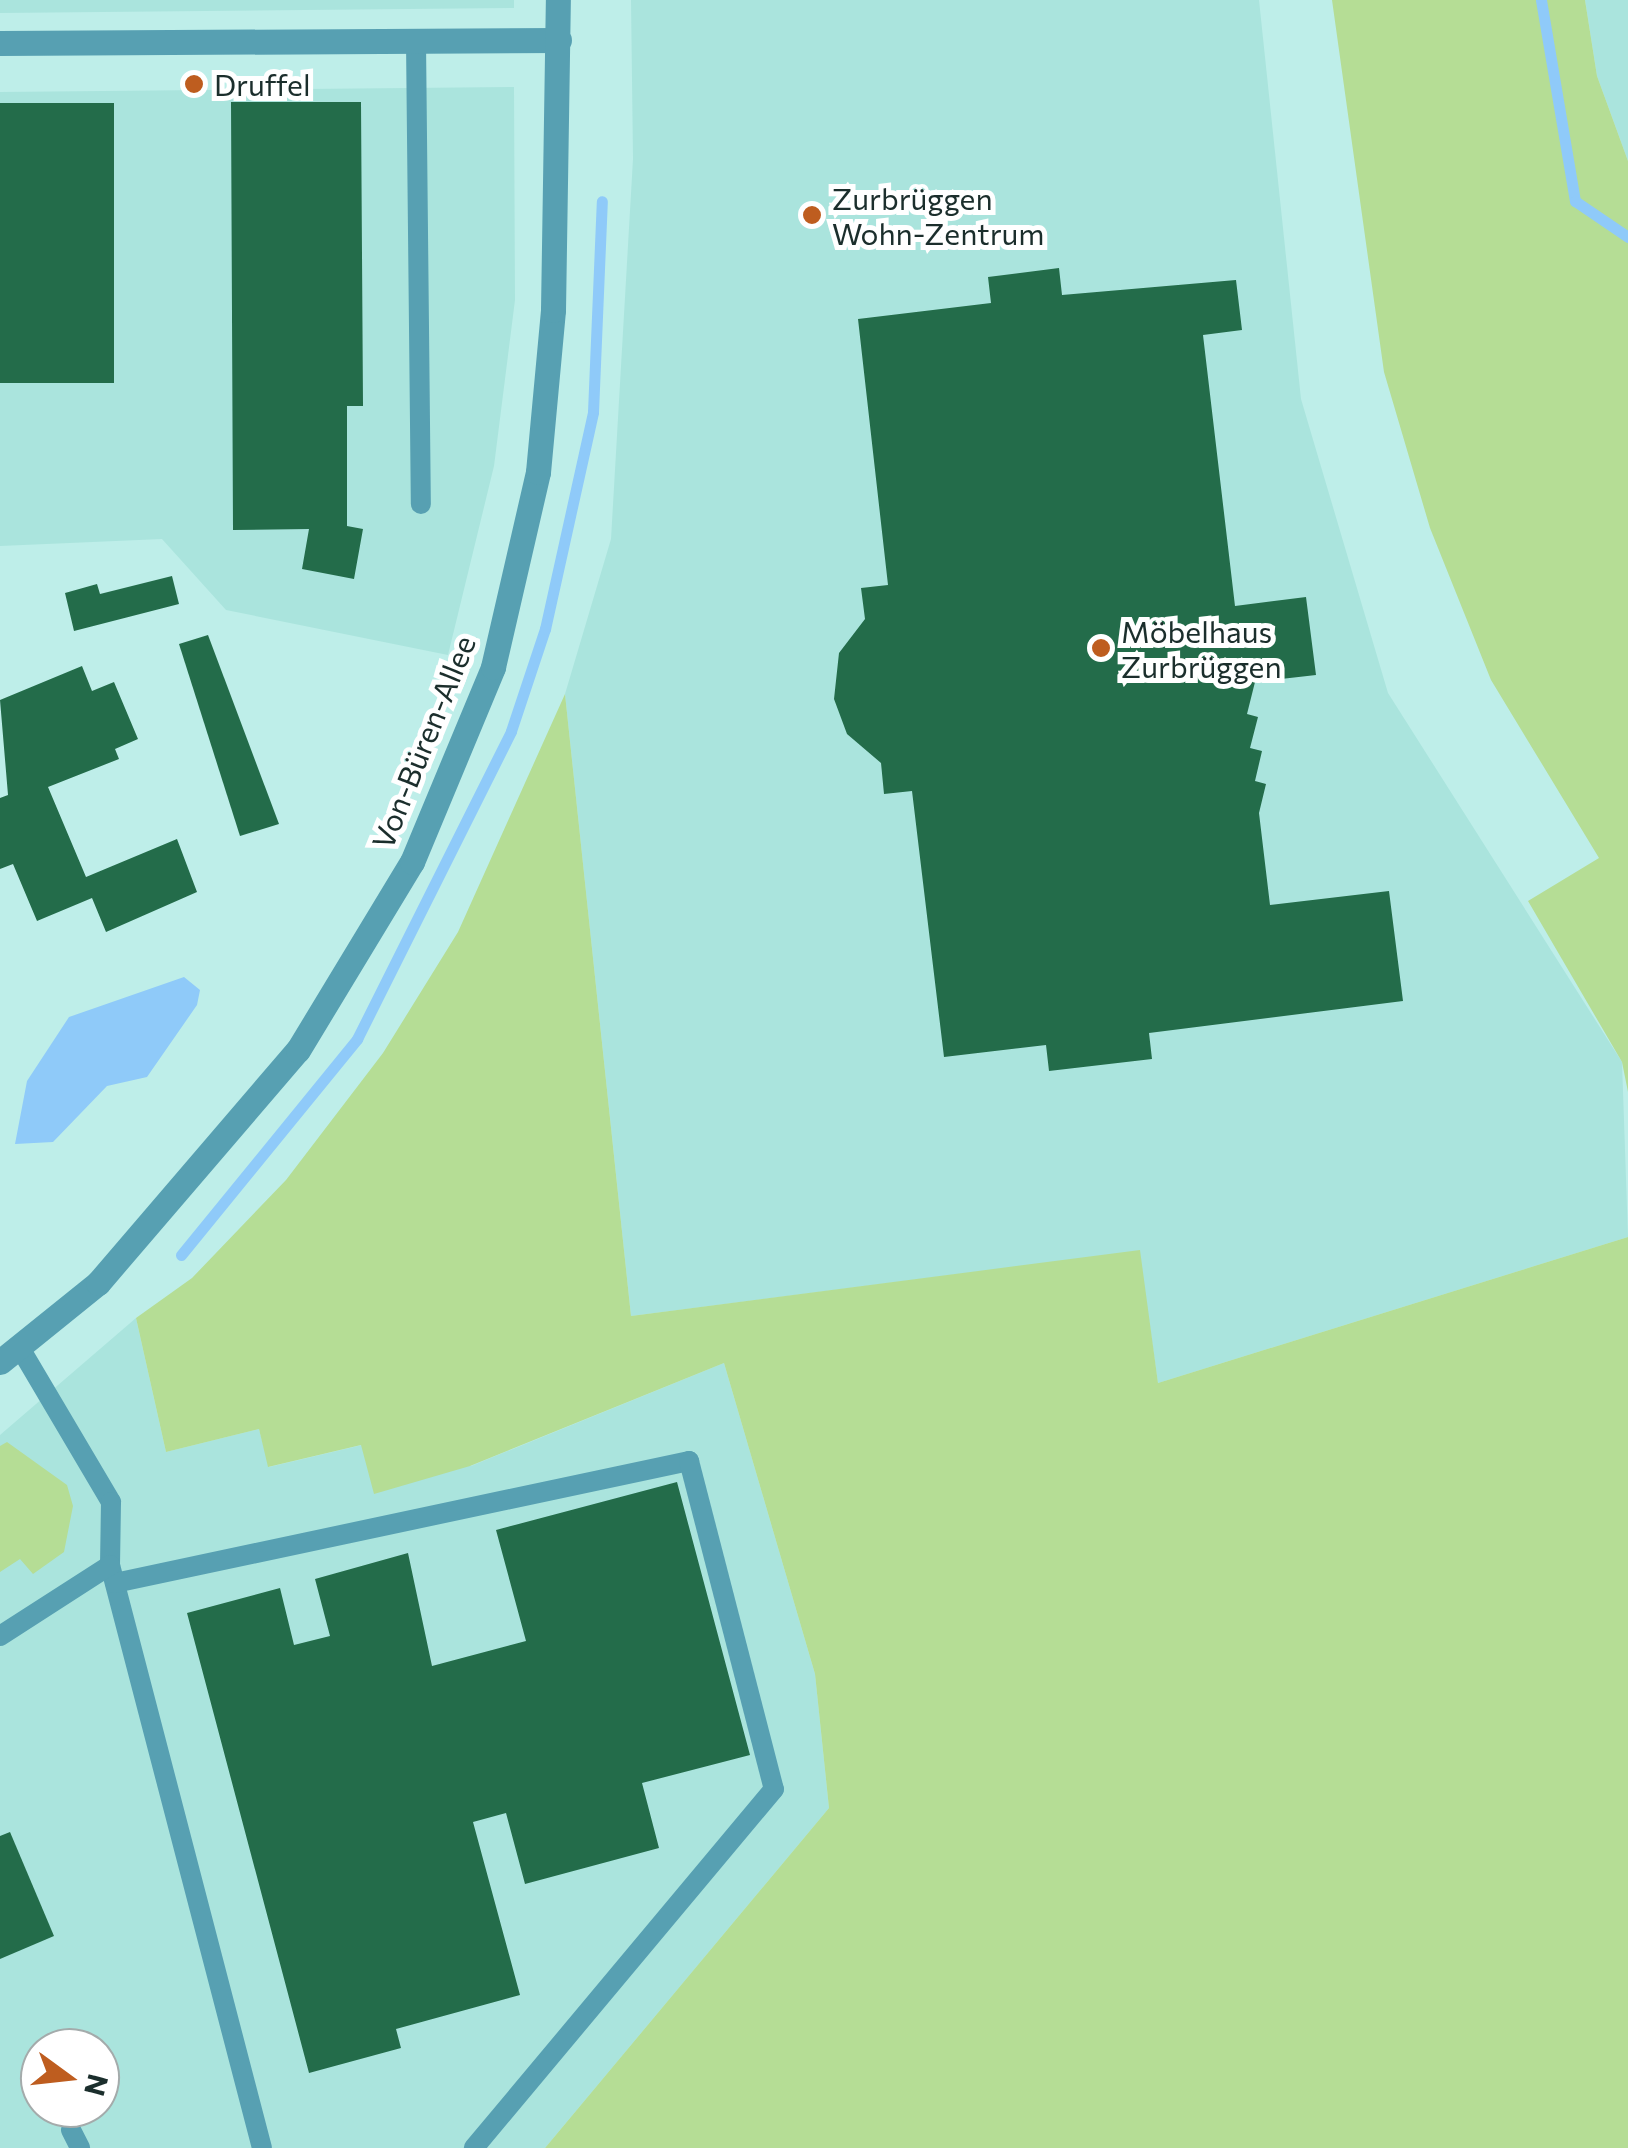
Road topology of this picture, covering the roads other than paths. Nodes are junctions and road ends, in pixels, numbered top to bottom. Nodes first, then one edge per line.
1 (558, 0) edge
2 (559, 40) junction
3 (416, 41) junction
4 (0, 43) edge
5 (421, 504) dead end
6 (10, 1355) edge
7 (112, 1574) junction
8 (0, 1636) edge
9 (262, 2148) edge
10 (474, 2148) edge

1 - 2 street, Von-Büren-Allee
2 - 3 street
2 - 6 street, Von-Büren-Allee
3 - 4 street
3 - 5 lane
6 - 7 lane
7 - 8 lane
7 - 9 lane
7 - 10 lane

